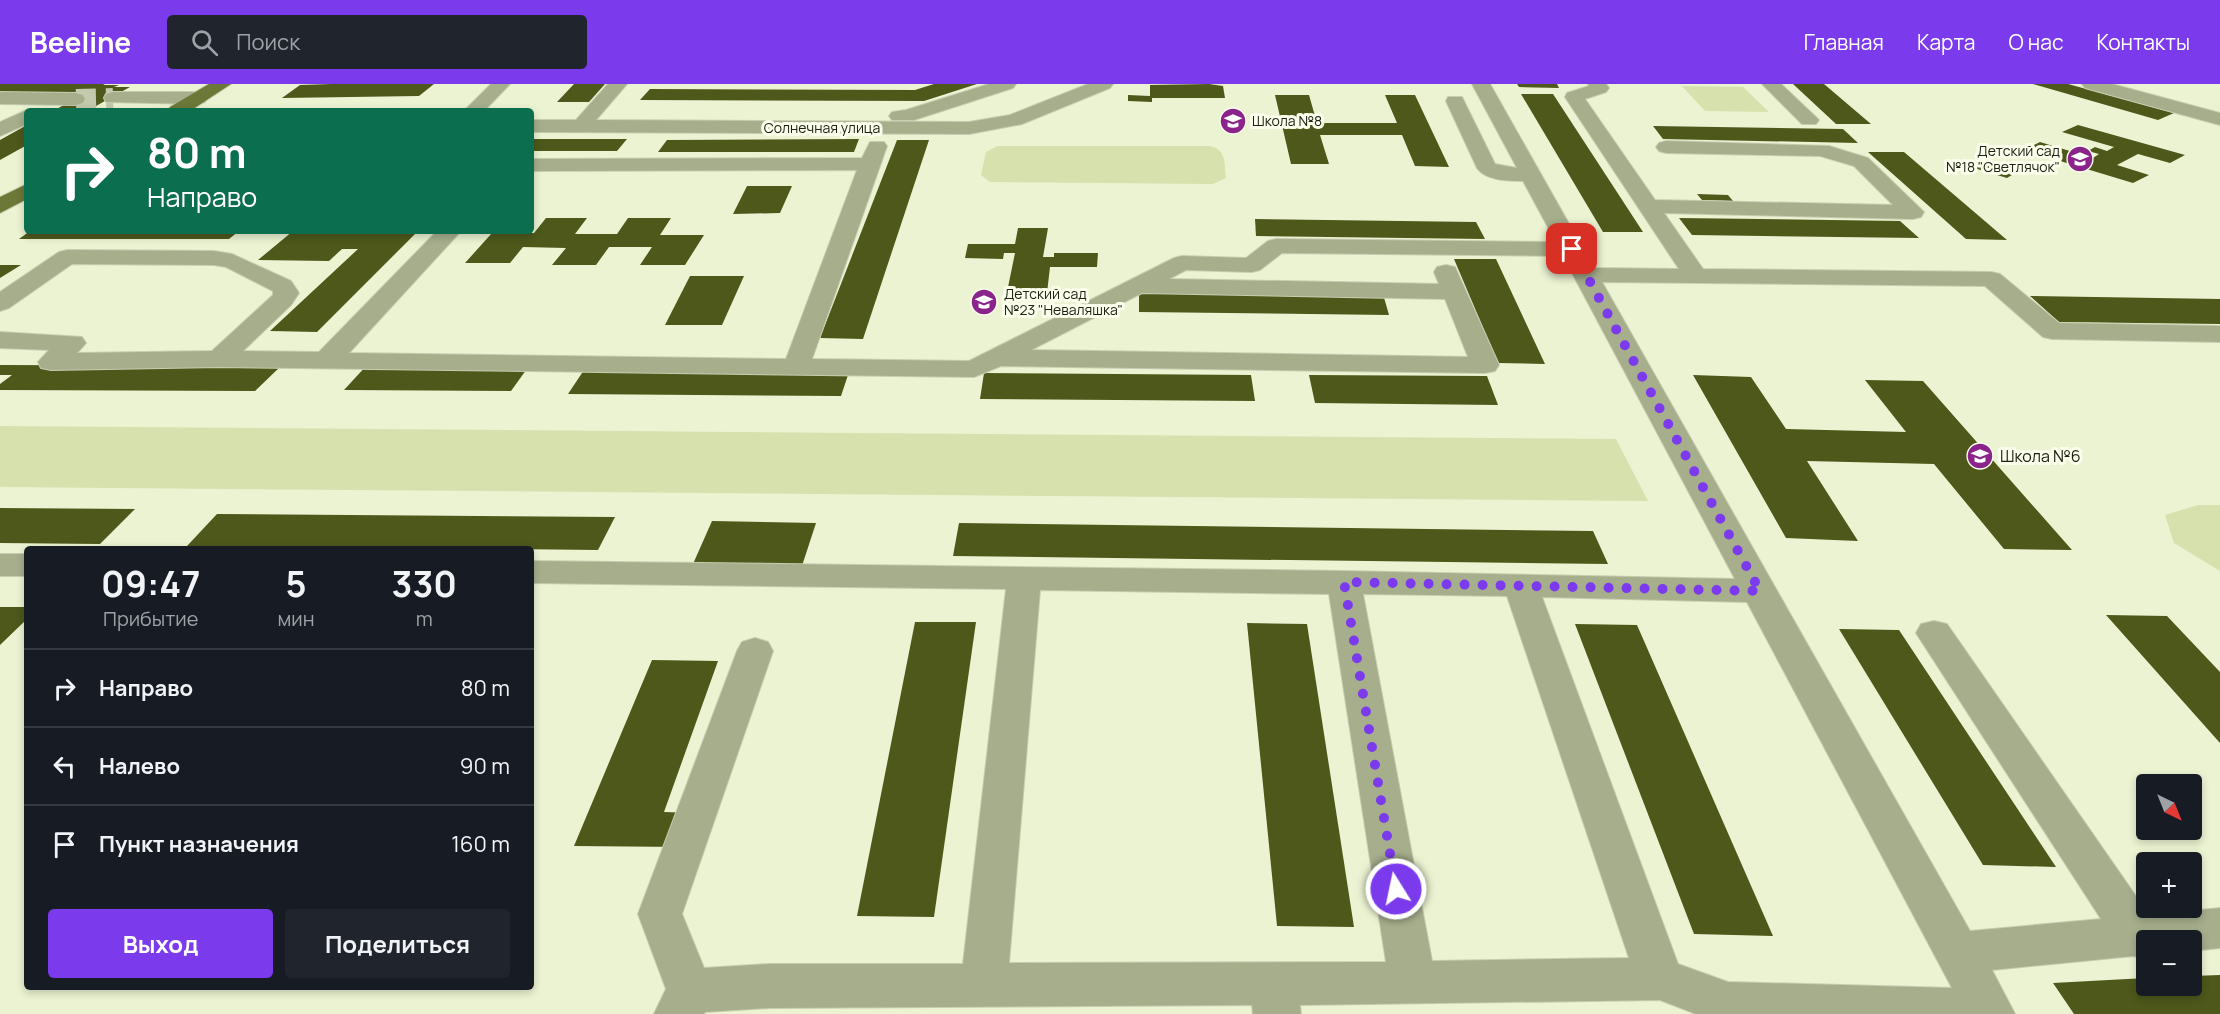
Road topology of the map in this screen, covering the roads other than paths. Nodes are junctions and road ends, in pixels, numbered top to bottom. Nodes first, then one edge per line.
1 (222, 84) edge
2 (501, 84) edge
3 (618, 84) edge
4 (1007, 84) edge
5 (1104, 84) edge
6 (1481, 84) edge
7 (1597, 84) edge
8 (1771, 84) edge
9 (2091, 84) edge
10 (0, 98) edge
11 (113, 98) tunnel mouth
12 (153, 98) edge
13 (190, 98) edge
14 (1455, 101) dead end
15 (44, 108) edge
16 (476, 108) edge
17 (24, 118) edge
18 (2220, 119) edge
19 (1809, 120) dead end
20 (898, 124) junction
21 (534, 126) edge
22 (581, 126) junction
23 (625, 127) junction
24 (654, 127) junction
25 (0, 130) edge
26 (1666, 147) dead end
27 (870, 164) junction
28 (534, 165) edge
29 (625, 166) junction
30 (1531, 175) junction
31 (24, 192) edge
32 (24, 202) edge
33 (0, 206) edge
34 (1647, 206) junction
35 (0, 216) edge
36 (447, 234) edge
37 (1436, 247) junction
38 (1572, 249) junction
39 (1586, 275) junction
40 (1696, 276) junction
41 (1134, 286) junction
42 (1454, 292) junction
43 (0, 303) edge
44 (2220, 334) edge
45 (0, 340) edge
46 (996, 358) junction
47 (219, 359) junction
48 (327, 360) junction
49 (796, 368) junction
50 (0, 565) edge
51 (24, 565) edge
52 (534, 572) edge
53 (1024, 578) junction
54 (1344, 582) junction
55 (1521, 585) junction
56 (1760, 591) junction
57 (1934, 633) dead end
58 (755, 651) dead end
59 (2220, 928) edge
60 (2202, 930) edge
61 (2136, 934) edge
62 (2136, 938) edge
63 (1958, 953) junction
64 (1660, 979) junction
65 (1413, 983) junction
66 (984, 986) junction
67 (1275, 999) edge
68 (859, 1000) edge
69 (684, 1003) edge
70 (1730, 1009) edge
71 (1990, 1012) edge

1 - 13 main road
2 - 16 street
3 - 22 street
4 - 20 street
5 - 20 street, Солнечная улица
6 - 30 street
7 - 34 street
8 - 19 street
9 - 18 street
10 - 15 street
11 - 12 street
12 - 13 street
14 - 30 street
17 - 25 street
20 - 23 street
20 - 24 street, Солнечная улица
20 - 27 street
21 - 22 street, Солнечная улица
22 - 23 street, Солнечная улица
23 - 24 street, Солнечная улица
24 - 29 street
26 - 34 street
27 - 29 street
27 - 49 street
28 - 29 street
30 - 38 street
31 - 33 main road
32 - 35 main road
34 - 40 street
36 - 48 street
37 - 38 street
37 - 41 street
37 - 42 street
38 - 39 street
39 - 40 street
39 - 56 street
40 - 44 street
41 - 42 street
41 - 46 street
42 - 46 street
43 - 47 street
45 - 47 street
46 - 49 street
47 - 48 street
48 - 49 street
50 - 51 street
52 - 53 street
53 - 54 street
53 - 66 street
54 - 55 street
54 - 65 street
55 - 56 street
55 - 64 street
56 - 63 street
57 - 61 street
58 - 69 street
59 - 60 street
62 - 63 street
63 - 71 street
64 - 65 street
64 - 70 street
65 - 67 street
66 - 67 street
66 - 68 street
68 - 69 street
70 - 71 street

